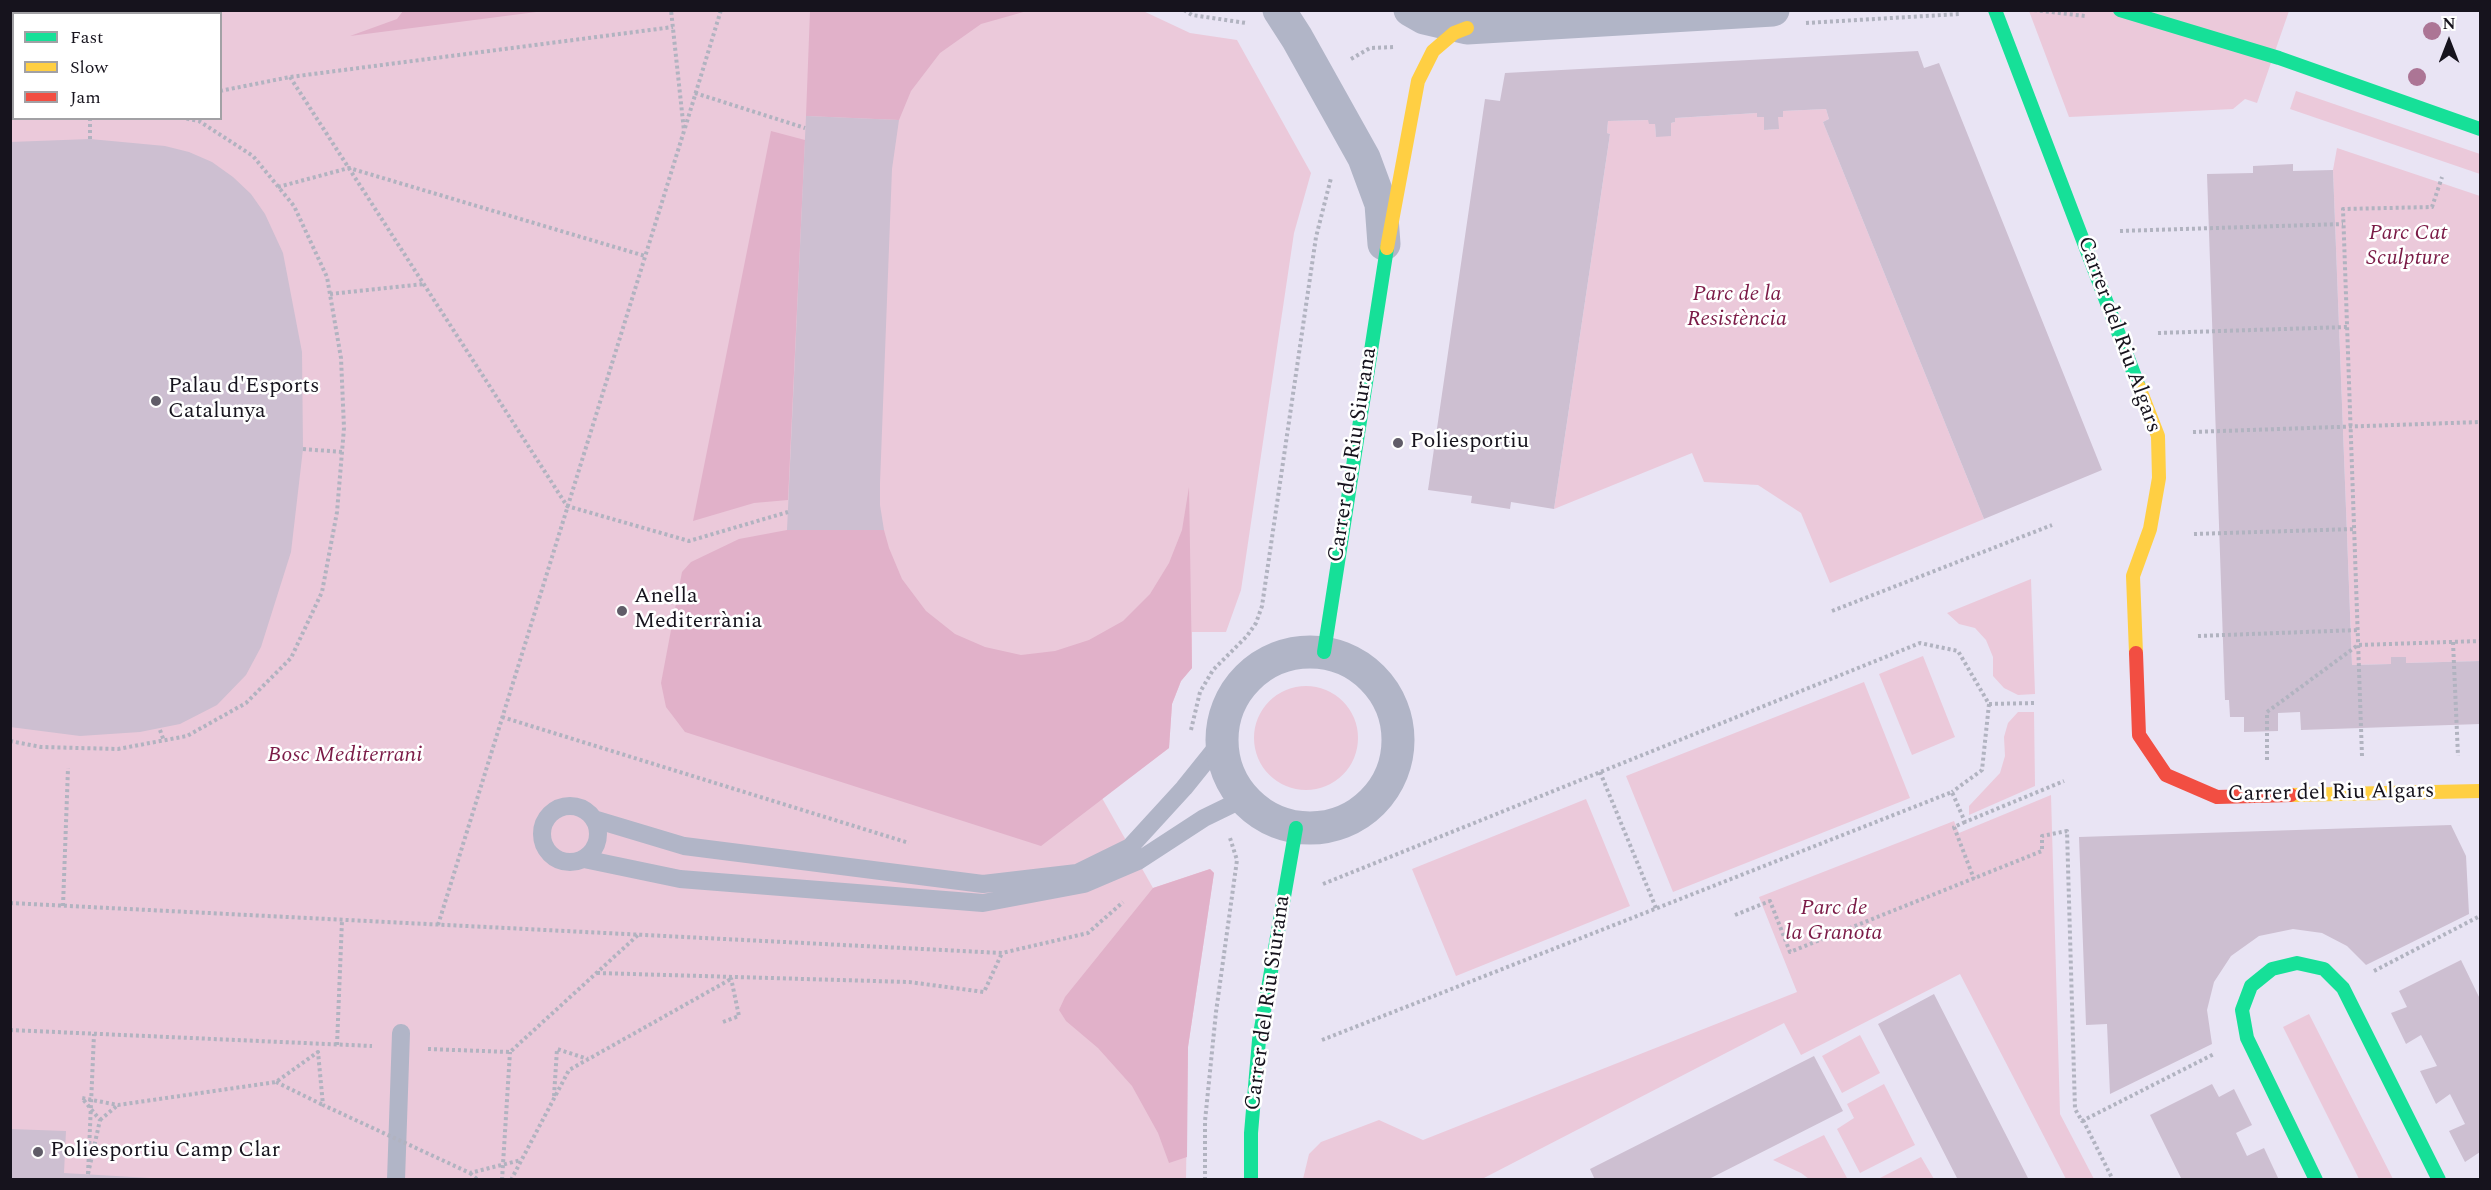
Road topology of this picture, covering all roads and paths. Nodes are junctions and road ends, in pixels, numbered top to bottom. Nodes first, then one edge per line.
1 (671, 10) edge
2 (721, 10) edge
3 (1184, 10) edge
4 (1279, 10) edge
5 (1410, 10) edge
6 (1773, 10) edge
7 (1995, 10) edge
8 (2120, 10) edge
9 (1293, 24) edge
10 (1251, 26) dead end
11 (673, 27) junction
12 (1467, 28) junction
13 (1394, 47) dead end
14 (1347, 61) dead end
15 (290, 77) junction
16 (222, 92) edge
17 (695, 93) junction
18 (90, 120) edge
19 (194, 120) edge
20 (805, 128) dead end
21 (2481, 129) edge
22 (684, 131) junction
23 (90, 139) dead end
24 (349, 168) junction
25 (1331, 177) dead end
26 (2442, 177) dead end
27 (278, 187) junction
28 (2343, 224) junction
29 (2119, 231) dead end
30 (645, 256) junction
31 (1384, 257) junction
32 (424, 284) junction
33 (330, 294) junction
34 (2347, 327) junction
35 (2148, 333) dead end
36 (2481, 422) edge
37 (2351, 427) junction
38 (2187, 432) dead end
39 (303, 449) dead end
40 (342, 452) junction
41 (567, 506) junction
42 (788, 512) dead end
43 (2052, 525) dead end
44 (2354, 528) junction
45 (2194, 534) dead end
46 (1832, 611) dead end
47 (2358, 630) junction
48 (2198, 636) dead end
49 (2481, 641) edge
50 (2453, 642) junction
51 (2358, 645) junction
52 (1324, 652) junction
53 (2035, 703) dead end
54 (1989, 704) junction
55 (502, 717) junction
56 (160, 730) dead end
57 (10, 741) edge
58 (164, 741) junction
59 (1221, 742) junction
60 (2458, 763) dead end
61 (2362, 766) dead end
62 (2267, 767) dead end
63 (68, 768) dead end
64 (1600, 772) junction
65 (1194, 775) junction
66 (2064, 781) dead end
67 (2481, 791) edge
68 (1952, 792) junction
69 (1229, 805) junction
70 (594, 819) junction
71 (1965, 822) junction
72 (1296, 828) junction
73 (911, 843) dead end
74 (584, 859) junction
75 (1974, 879) junction
76 (1323, 884) dead end
77 (1058, 890) junction
78 (1124, 901) dead end
79 (10, 903) edge
80 (63, 906) junction
81 (1116, 908) junction
82 (1656, 908) junction
83 (1735, 915) dead end
84 (2481, 916) edge
85 (342, 920) junction
86 (438, 925) junction
87 (638, 935) junction
88 (1002, 953) junction
89 (596, 973) junction
90 (2364, 976) dead end
91 (731, 978) junction
92 (723, 1022) dead end
93 (10, 1030) edge
94 (94, 1034) junction
95 (401, 1040) junction
96 (1322, 1040) dead end
97 (337, 1045) junction
98 (2223, 1050) dead end
99 (510, 1052) junction
100 (588, 1059) junction
101 (276, 1082) junction
102 (554, 1099) junction
103 (118, 1106) junction
104 (323, 1106) junction
105 (100, 1120) junction
106 (2083, 1120) junction
107 (521, 1160) junction
108 (471, 1173) junction
109 (396, 1179) edge
110 (478, 1179) edge
111 (502, 1179) edge
112 (510, 1179) edge
113 (1205, 1179) edge
114 (1251, 1179) edge
115 (2113, 1179) edge
116 (2316, 1179) edge
117 (2439, 1179) edge

1 - 11 path
2 - 17 path
3 - 10 path
4 - 9 street, Carrer del Riu Siurana
5 - 12 street
6 - 12 street
7 - 67 street, Carrer del Riu Algars
8 - 21 street
9 - 31 street, Carrer del Riu Siurana
11 - 15 path
11 - 22 path
12 - 31 street, Carrer del Riu Siurana
13 - 14 path
15 - 16 path
15 - 24 path
17 - 20 path
17 - 22 path
18 - 23 path
19 - 27 path
22 - 30 path
24 - 27 path
24 - 30 path
24 - 32 path
25 - 65 path
26 - 28 path
27 - 33 path
28 - 29 path
28 - 34 path
30 - 41 path
31 - 52 street, Carrer del Riu Siurana
32 - 33 path
32 - 41 path
33 - 40 path
34 - 35 path
34 - 37 path
36 - 37 path
37 - 38 path
37 - 44 path
39 - 40 path
40 - 58 path
41 - 42 path
41 - 55 path
43 - 46 path
44 - 45 path
44 - 47 path
47 - 48 path
47 - 51 path
49 - 50 path
50 - 51 path
50 - 60 path
51 - 61 path
51 - 62 path
52 - 59 street
52 - 72 street
53 - 54 path
54 - 64 path
54 - 68 path
55 - 73 path
55 - 86 path
56 - 58 path
57 - 58 path
59 - 65 lane
59 - 69 street
63 - 80 path
64 - 76 path
64 - 82 path
65 - 70 lane
66 - 71 path
68 - 71 path
68 - 82 path
69 - 72 street
69 - 77 lane
69 - 113 path
70 - 74 lane
70 - 74 lane
71 - 75 path
72 - 114 street, Carrer del Riu Siurana
74 - 77 lane
75 - 83 path
75 - 106 path
77 - 81 path
78 - 81 path
79 - 80 path
80 - 85 path
81 - 88 path
82 - 96 path
84 - 90 path
85 - 86 path
85 - 97 path
86 - 87 path
87 - 88 path
87 - 89 path
88 - 91 path
89 - 91 path
89 - 99 path
91 - 92 path
91 - 100 path
93 - 94 path
94 - 97 path
94 - 105 path, bridge
95 - 97 path
95 - 99 path
95 - 109 lane
98 - 106 path
99 - 111 path
100 - 102 path
100 - 102 path
101 - 103 path, bridge
101 - 104 path
101 - 104 path, bridge
102 - 107 path
103 - 105 path
103 - 105 path, bridge
104 - 108 path, bridge
106 - 115 path
107 - 108 path, bridge
107 - 112 path
108 - 110 path, bridge
116 - 117 street

